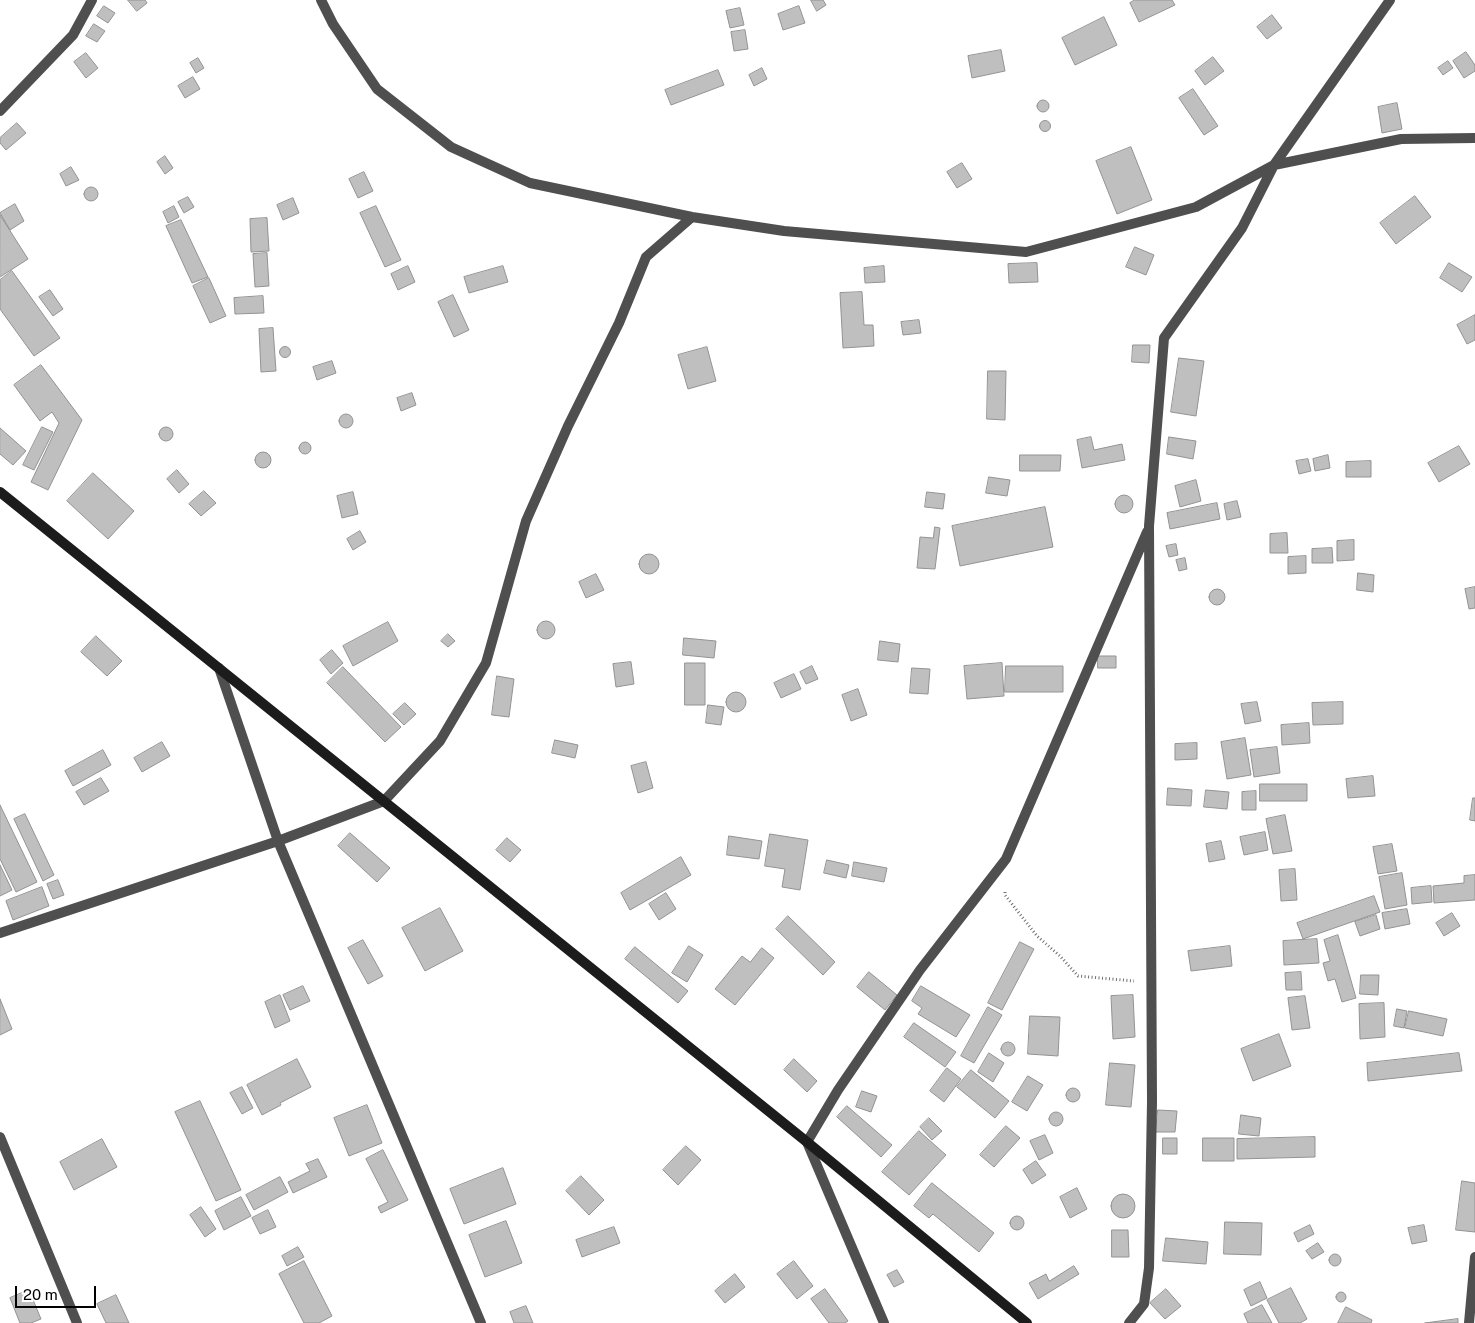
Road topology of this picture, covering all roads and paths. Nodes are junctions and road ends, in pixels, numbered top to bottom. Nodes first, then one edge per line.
1 (92, 0) edge
2 (321, 0) edge
3 (1390, 0) edge
4 (0, 111) edge
5 (1475, 138) edge
6 (1274, 165) junction
7 (692, 218) junction
8 (0, 492) edge
9 (1149, 526) junction
10 (219, 668) junction
11 (384, 801) junction
12 (278, 841) junction
13 (1006, 859) junction
14 (0, 933) edge
15 (1151, 983) junction
16 (0, 1137) edge
17 (807, 1142) junction
18 (1475, 1257) edge
19 (77, 1323) edge
20 (481, 1323) edge
21 (884, 1323) edge
22 (1027, 1323) edge
23 (1129, 1323) edge
24 (1469, 1323) edge

1 - 4 street
2 - 7 street
3 - 6 street
5 - 6 street
6 - 7 street
6 - 9 street
7 - 11 street
8 - 10 main road
9 - 13 street
9 - 15 street
10 - 11 main road
10 - 12 street
11 - 12 street
11 - 17 main road
12 - 14 street
12 - 20 street
13 - 15 path
13 - 17 street
15 - 23 street
16 - 19 street
17 - 21 street
17 - 22 main road
18 - 24 street

